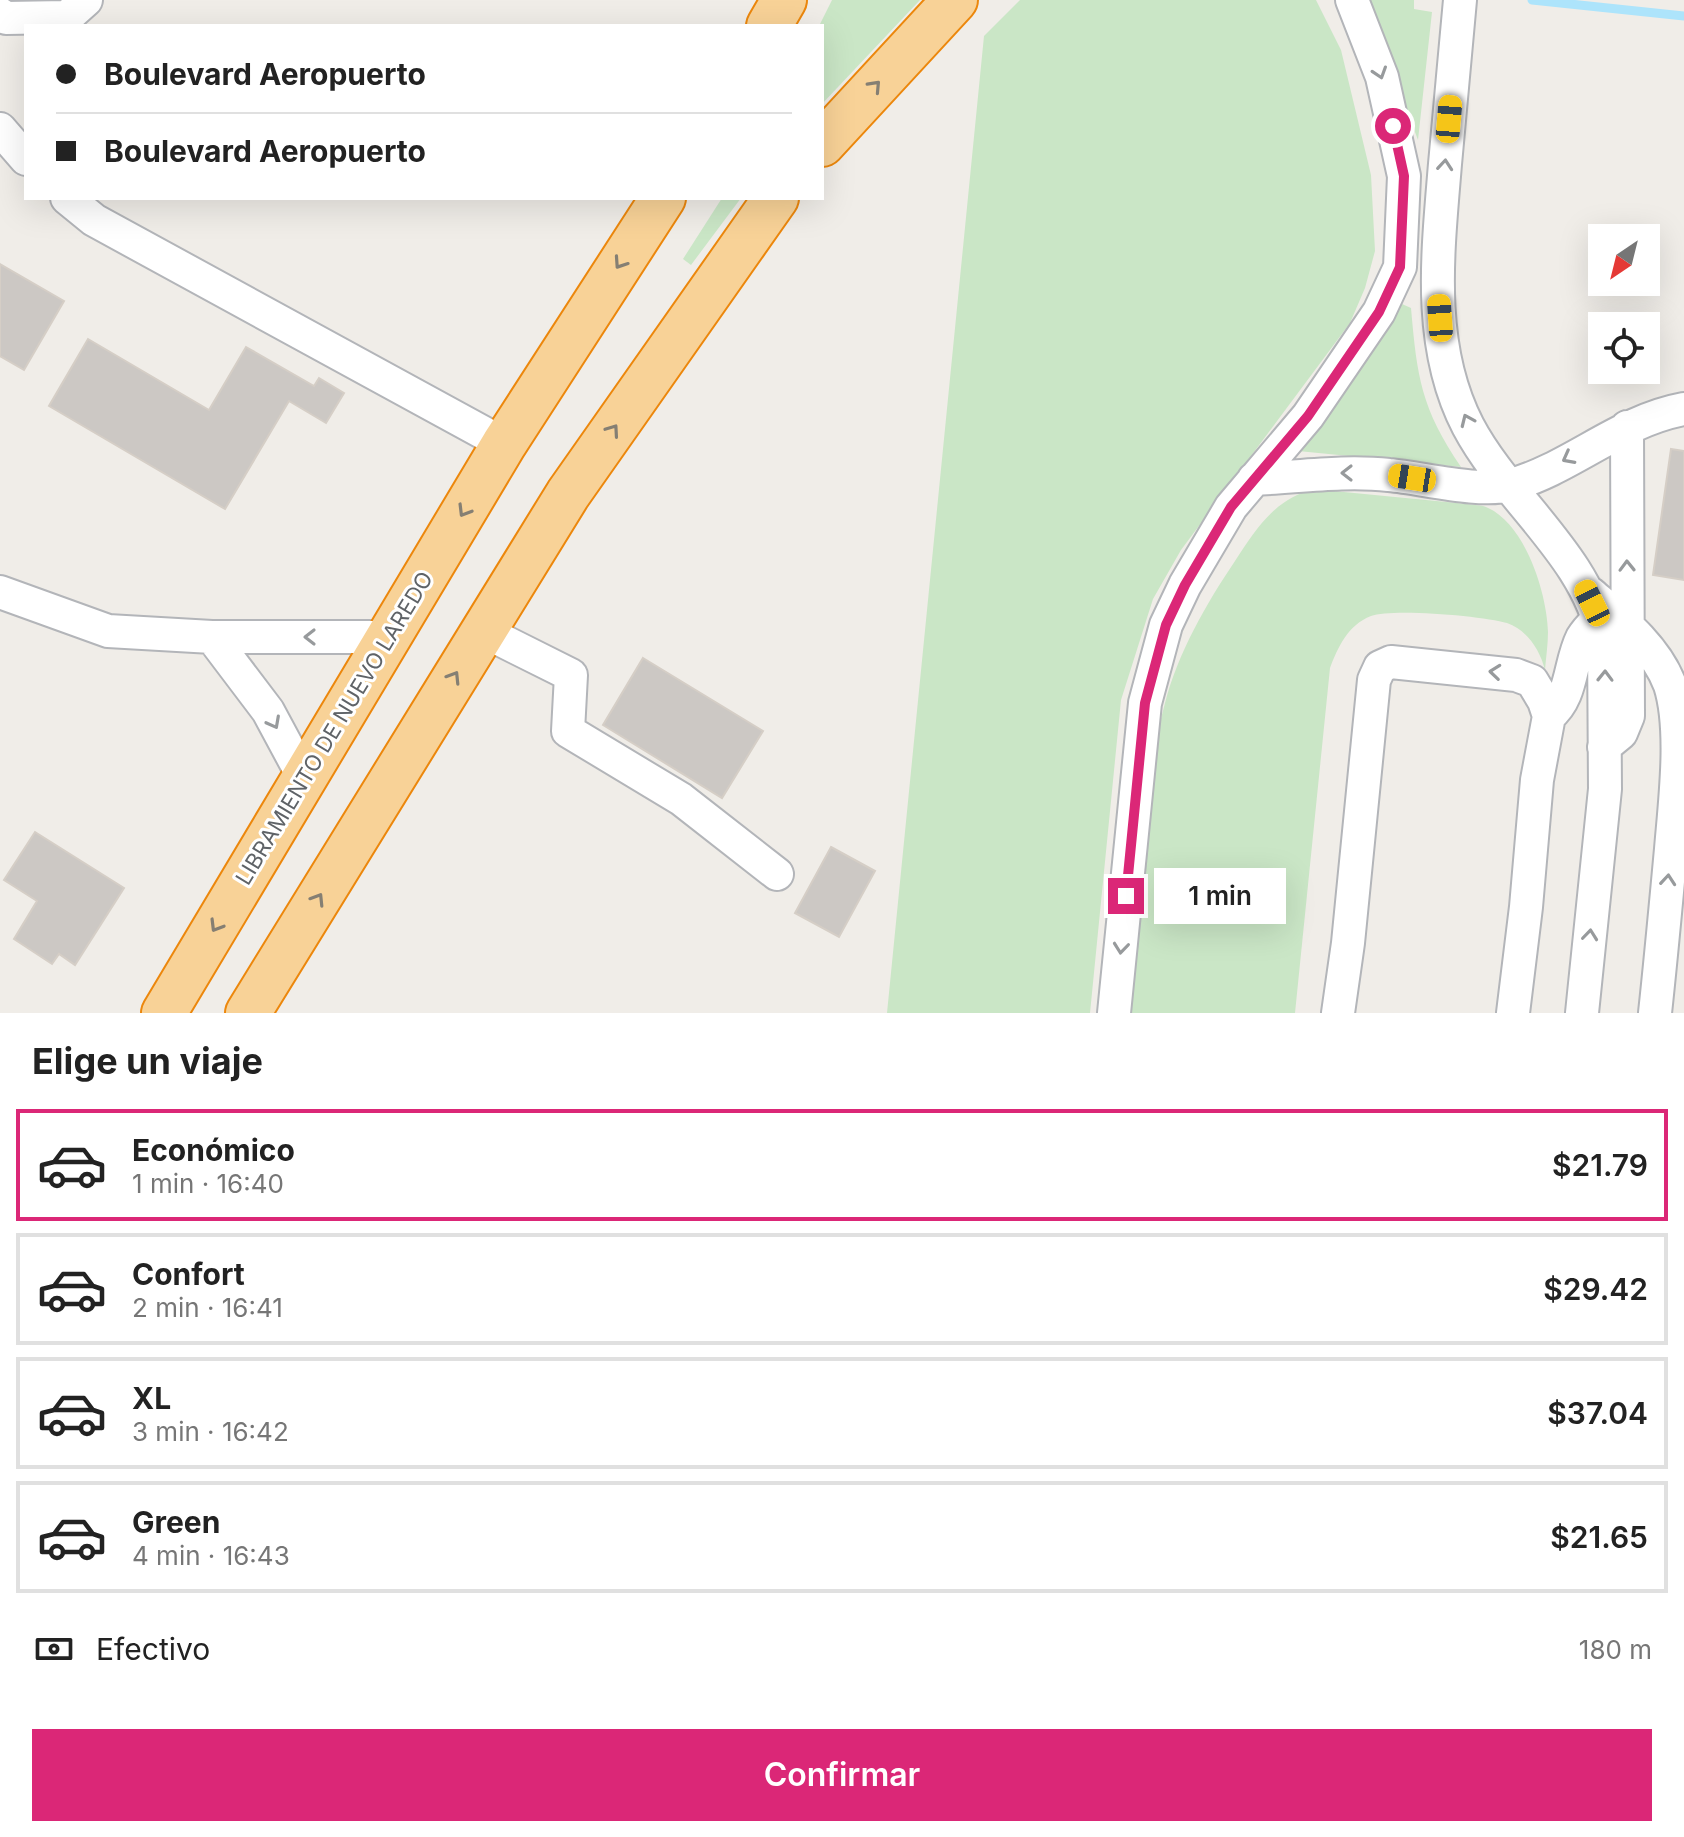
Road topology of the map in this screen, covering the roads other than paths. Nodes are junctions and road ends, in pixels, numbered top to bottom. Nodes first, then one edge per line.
1 (86, 0) edge
2 (784, 0) edge
3 (955, 0) edge
4 (1352, 0) edge
5 (1460, 0) edge
6 (0, 14) edge
7 (770, 24) edge
8 (0, 129) edge
9 (824, 142) edge
10 (24, 157) edge
11 (69, 200) edge
12 (662, 200) edge
13 (775, 200) edge
14 (1684, 409) edge
15 (1627, 427) junction
16 (504, 444) junction
17 (1254, 479) junction
18 (1508, 486) junction
19 (0, 592) edge
20 (1614, 622) junction
21 (483, 631) junction
22 (212, 637) junction
23 (388, 637) junction
24 (1549, 716) junction
25 (304, 778) junction
26 (777, 874) dead end
27 (164, 1013) edge
28 (248, 1013) edge
29 (1114, 1013) edge
30 (1338, 1013) edge
31 (1513, 1013) edge
32 (1582, 1013) edge
33 (1655, 1013) edge

1 - 6 street
2 - 7 highway
9 -> 3 highway
4 -> 17 street
18 -> 5 street
8 - 10 street
11 - 16 street
12 -> 16 highway, LIBRAMIENTO DE NUEVO LAREDO
21 -> 13 highway
14 - 15 street
15 -> 18 street
20 -> 15 street
16 -> 23 highway, LIBRAMIENTO DE NUEVO LAREDO
18 -> 17 street
17 -> 29 street
18 - 20 street
19 - 22 street
20 - 24 street
32 -> 20 street
33 -> 20 street
21 - 26 street
28 -> 21 highway
23 -> 22 street
22 -> 25 street
23 - 25 highway, LIBRAMIENTO DE NUEVO LAREDO
24 -> 30 street
24 - 31 street
25 -> 27 highway, LIBRAMIENTO DE NUEVO LAREDO

